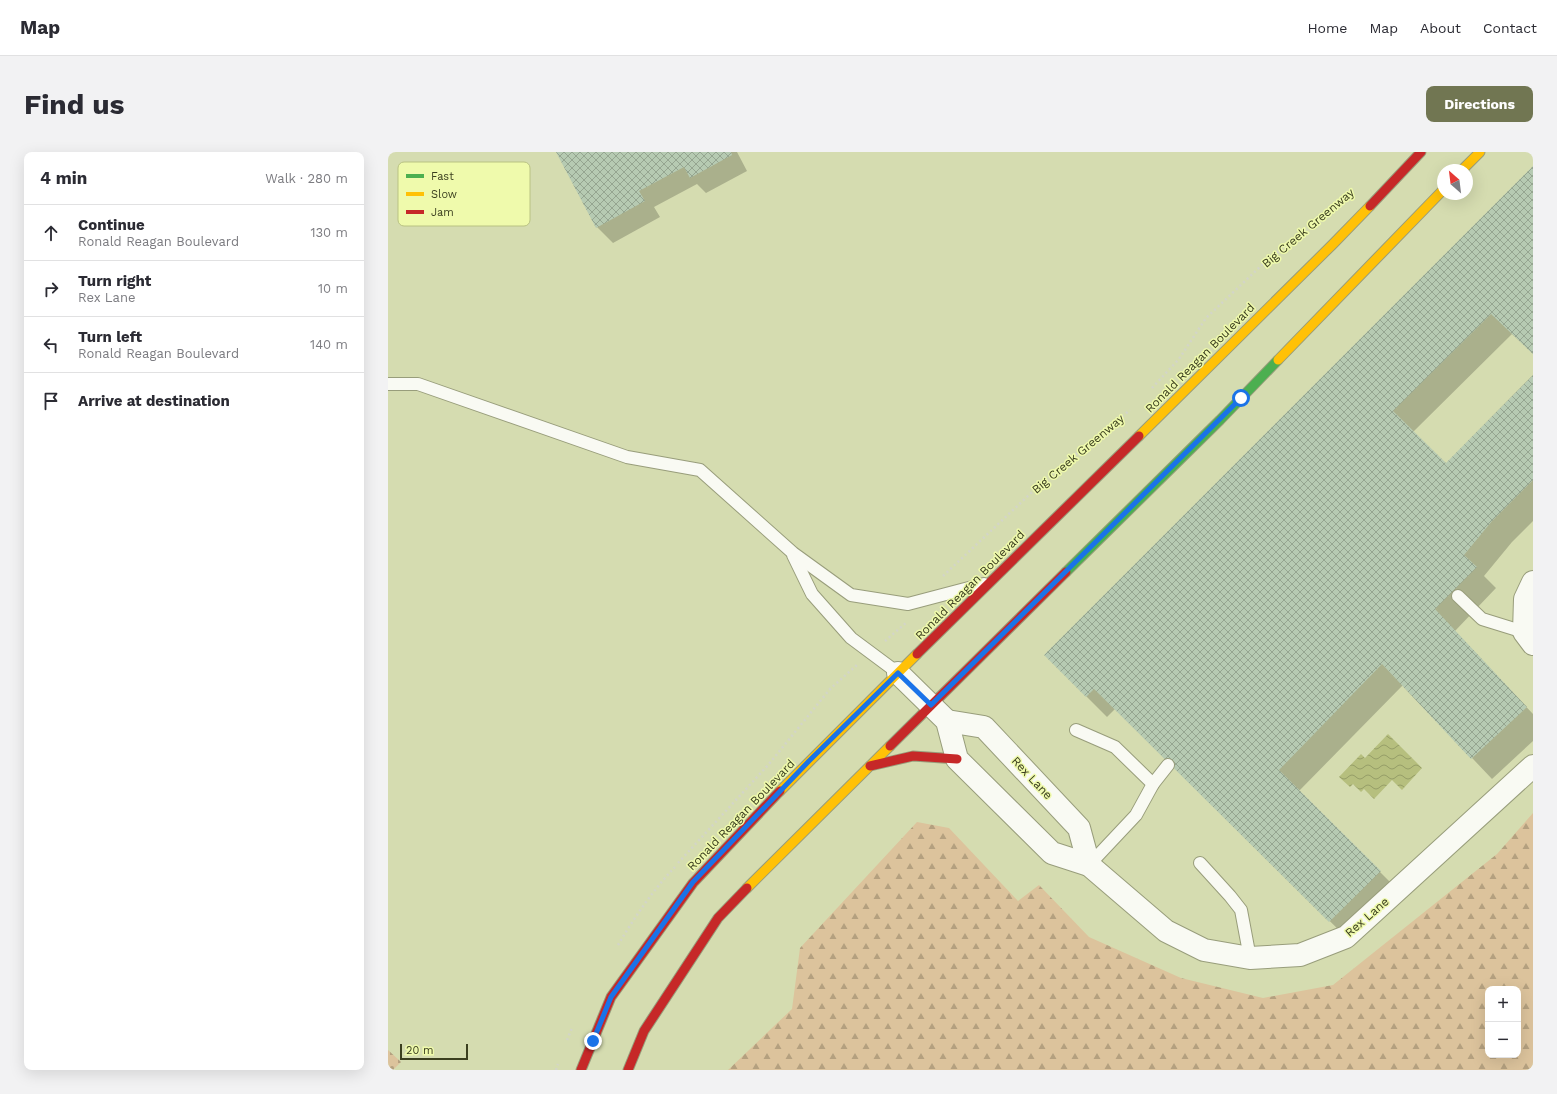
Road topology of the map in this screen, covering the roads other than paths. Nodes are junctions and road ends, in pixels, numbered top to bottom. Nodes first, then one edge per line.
1 (1421, 152) edge
2 (1480, 152) edge
3 (1468, 164) edge
4 (1437, 196) edge
5 (388, 384) edge
6 (793, 554) junction
7 (991, 582) junction
8 (1533, 582) edge
9 (1458, 596) dead end
10 (1529, 638) edge
11 (898, 673) junction
12 (931, 705) junction
13 (947, 721) junction
14 (1076, 730) dead end
15 (957, 759) junction
16 (1168, 765) dead end
17 (869, 766) junction
18 (1533, 766) edge
19 (1154, 784) junction
20 (1200, 863) dead end
21 (1089, 865) junction
22 (1250, 958) junction
23 (581, 1070) edge
24 (628, 1070) edge

1 - 7 main road, Ronald Reagan Boulevard
2 - 3 main road
4 - 12 main road
5 - 6 lane
6 - 7 lane
6 - 11 lane
7 - 11 main road, Ronald Reagan Boulevard
8 - 10 street
9 - 10 lane
11 - 12 street
11 - 23 main road, Ronald Reagan Boulevard
12 - 13 street
12 - 17 main road
13 - 15 street
13 - 21 street, Rex Lane
14 - 19 lane
15 - 17 main road
15 - 21 street, Rex Lane
16 - 19 lane
17 - 24 main road
18 - 22 street, Rex Lane
19 - 21 lane
20 - 22 lane
21 - 22 street, Rex Lane

